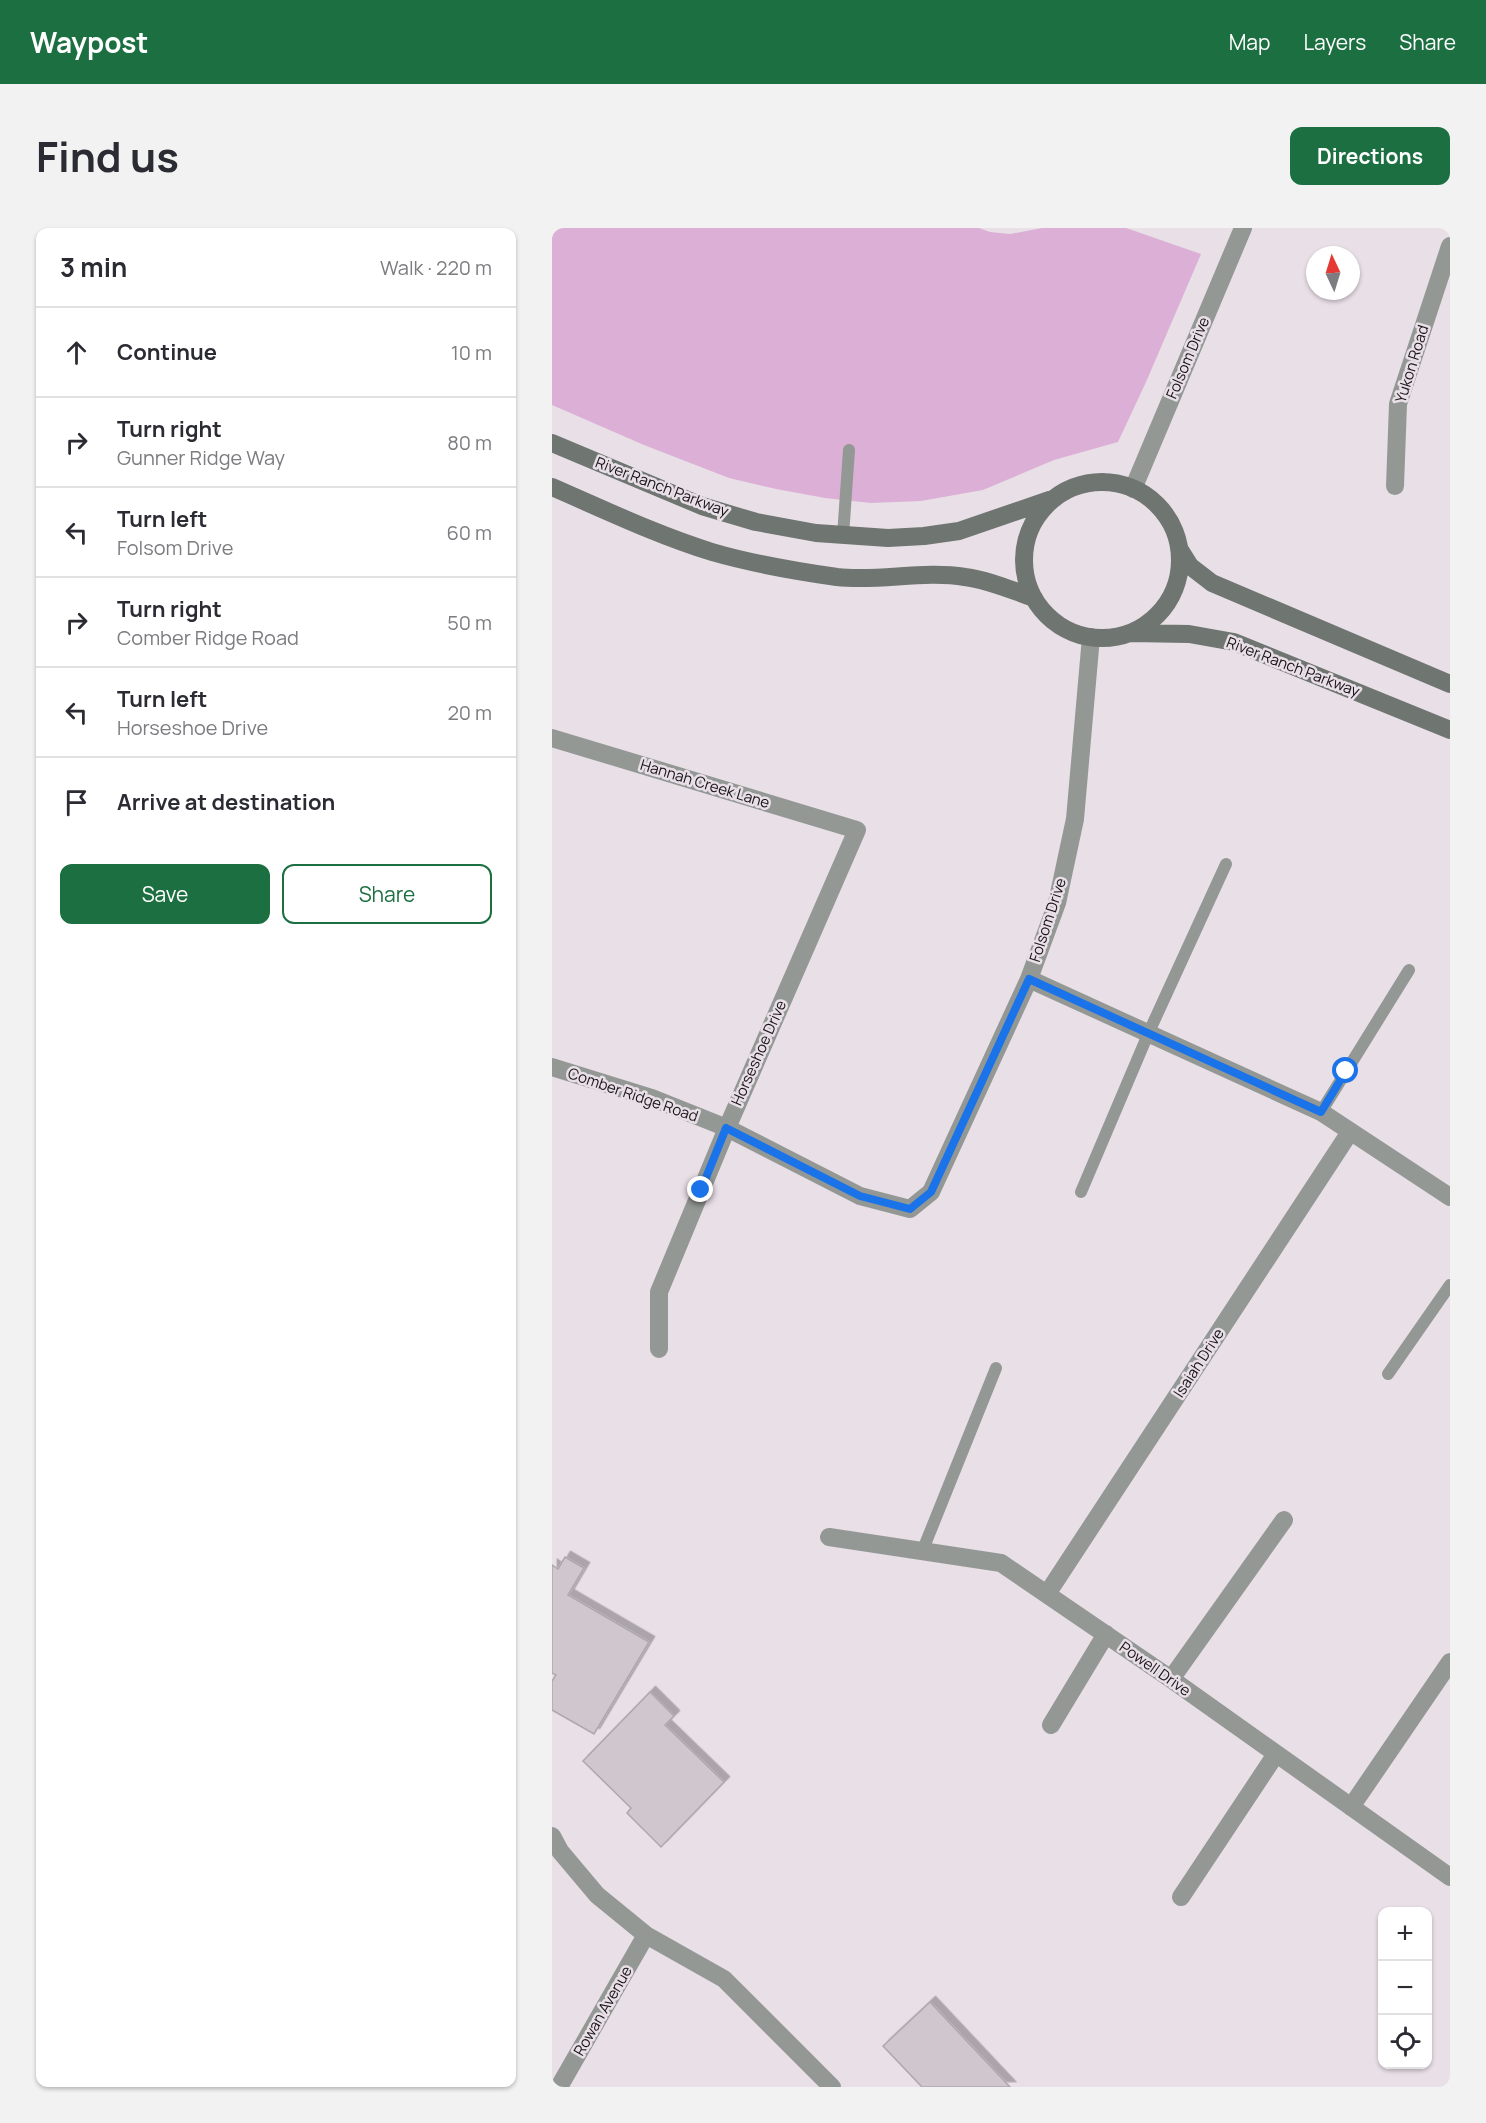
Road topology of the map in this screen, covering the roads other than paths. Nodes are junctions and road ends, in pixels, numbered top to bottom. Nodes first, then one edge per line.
1 (1242, 228) edge
2 (1450, 246) edge
3 (552, 443) edge
4 (849, 450) dead end
5 (1395, 486) dead end
6 (552, 487) edge
7 (1133, 489) junction
8 (1055, 498) junction
9 (843, 536) junction
10 (1179, 550) junction
11 (1034, 598) junction
12 (1129, 633) junction
13 (1092, 637) junction
14 (1450, 684) edge
15 (1450, 730) edge
16 (552, 738) edge
17 (857, 830) joint
18 (1226, 864) dead end
19 (1409, 970) dead end
20 (1029, 979) junction
21 (1149, 1032) junction
22 (552, 1067) edge
23 (1321, 1112) junction
24 (726, 1128) junction
25 (1350, 1132) junction
26 (1081, 1192) dead end
27 (1450, 1197) edge
28 (910, 1209) joint
29 (1450, 1285) edge
30 (659, 1349) dead end
31 (996, 1368) dead end
32 (1388, 1374) dead end
33 (1284, 1520) dead end
34 (829, 1537) dead end
35 (922, 1551) junction
36 (1047, 1594) junction
37 (1106, 1634) junction
38 (1450, 1662) edge
39 (1172, 1679) junction
40 (1051, 1725) dead end
41 (1276, 1754) junction
42 (1351, 1807) junction
43 (552, 1836) edge
44 (1450, 1877) edge
45 (1181, 1897) dead end
46 (646, 1935) junction
47 (559, 2087) edge
48 (832, 2087) edge

1 - 7 street, Folsom Drive
2 - 5 street, Yukon Road
3 - 9 street, River Ranch Parkway
4 - 9 lane
6 - 11 street
7 - 8 street
7 - 10 street
8 - 9 street, River Ranch Parkway
8 - 11 street
10 - 12 street
10 - 14 street
11 - 13 street
12 - 13 street
12 - 15 street, River Ranch Parkway
13 - 20 street, Folsom Drive
16 - 17 street, Hannah Creek Lane
17 - 24 street, Horseshoe Drive
18 - 21 lane
19 - 23 lane
20 - 21 street
20 - 28 street, Folsom Drive
21 - 23 street
21 - 26 lane
22 - 24 street, Comber Ridge Road
23 - 25 street
24 - 28 street, Comber Ridge Road
24 - 30 street, Horseshoe Drive
25 - 27 street
25 - 36 street, Isaiah Drive
29 - 32 lane
31 - 35 lane
33 - 39 street
34 - 35 street, Powell Drive
35 - 36 street, Powell Drive
36 - 37 street, Powell Drive
37 - 39 street, Powell Drive
37 - 40 street
38 - 42 street
39 - 41 street, Powell Drive
41 - 42 street, Powell Drive
41 - 45 street
42 - 44 street, Powell Drive
43 - 46 street
46 - 47 street, Rowan Avenue
46 - 48 street

